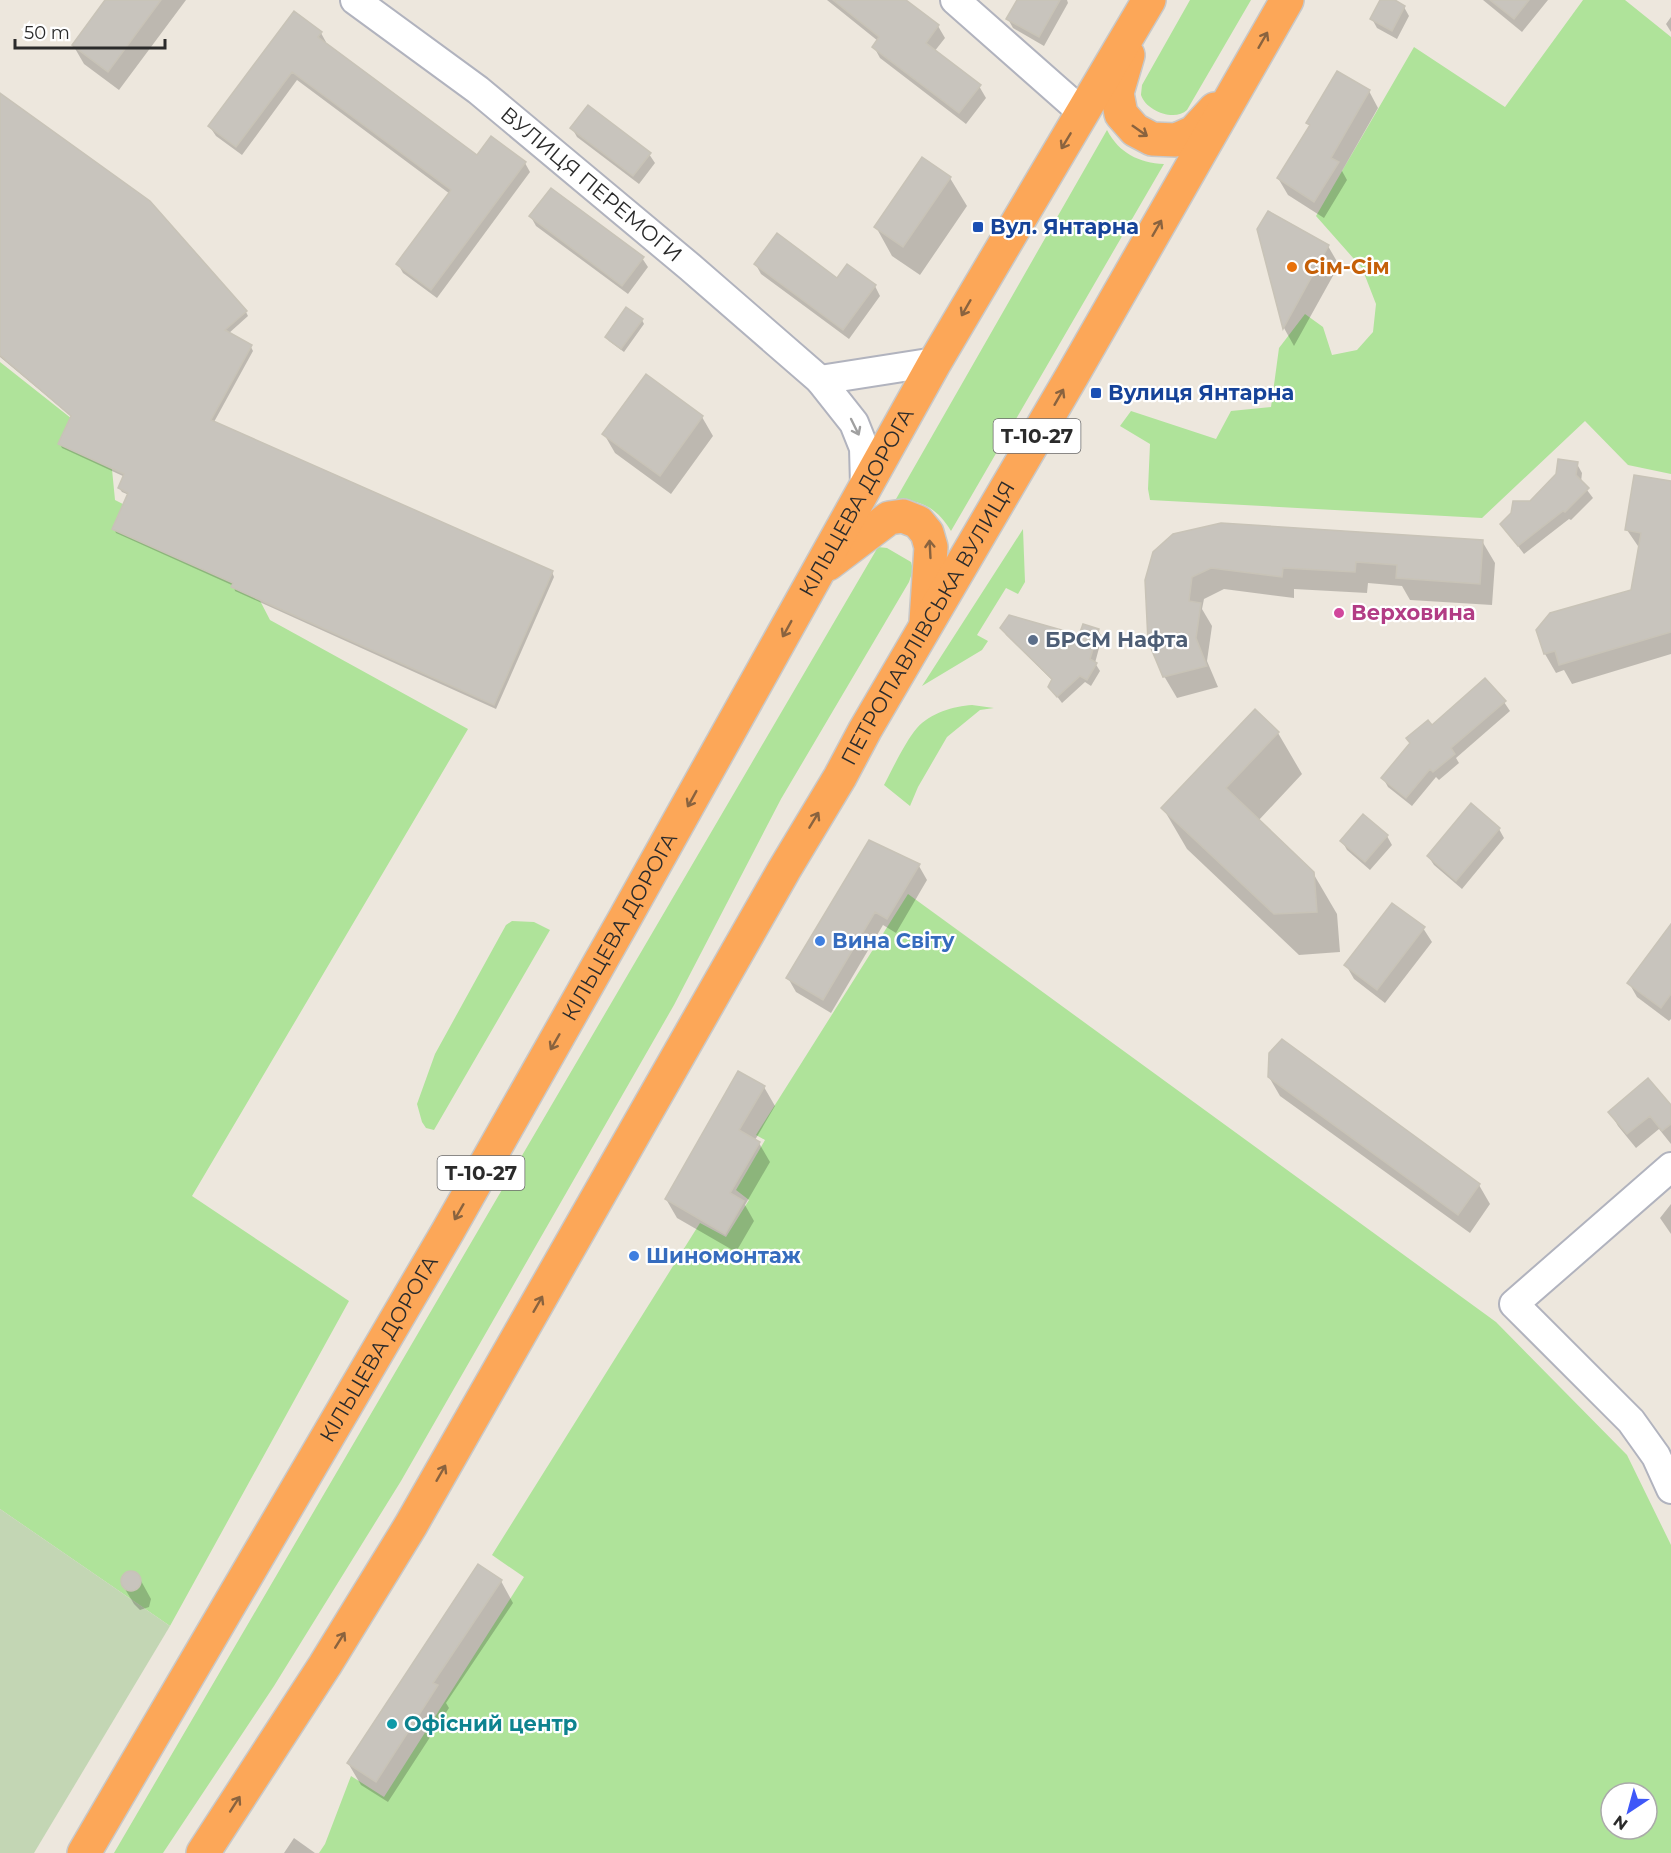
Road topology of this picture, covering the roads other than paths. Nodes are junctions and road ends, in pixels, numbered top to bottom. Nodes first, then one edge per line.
1 (355, 0) edge
2 (955, 0) edge
3 (1287, 0) edge
4 (1143, 11) edge
5 (1242, 78) junction
6 (1083, 112) junction
7 (935, 362) junction
8 (820, 380) junction
9 (866, 485) junction
10 (818, 572) junction
11 (925, 629) junction
12 (1671, 1167) edge
13 (1671, 1489) edge
14 (84, 1853) edge
15 (203, 1853) edge

1 - 8 street, ВУЛИЦЯ ПЕРЕМОГИ
2 - 6 street
5 -> 3 highway, ПЕТРОПАВЛІВСЬКА ВУЛИЦЯ / Т-10-27
4 -> 5 highway
4 - 6 highway, КІЛЬЦЕВА ДОРОГА / Т-10-27
11 -> 5 highway, ПЕТРОПАВЛІВСЬКА ВУЛИЦЯ / Т-10-27
6 -> 7 highway, КІЛЬЦЕВА ДОРОГА / Т-10-27
7 - 8 street
7 - 9 highway, КІЛЬЦЕВА ДОРОГА / Т-10-27
8 -> 9 street, ВУЛИЦЯ ПЕРЕМОГИ
9 - 10 highway, КІЛЬЦЕВА ДОРОГА / Т-10-27
11 -> 10 highway
10 -> 14 highway, КІЛЬЦЕВА ДОРОГА / Т-10-27
15 -> 11 highway, ПЕТРОПАВЛІВСЬКА ВУЛИЦЯ / Т-10-27
12 - 13 street

